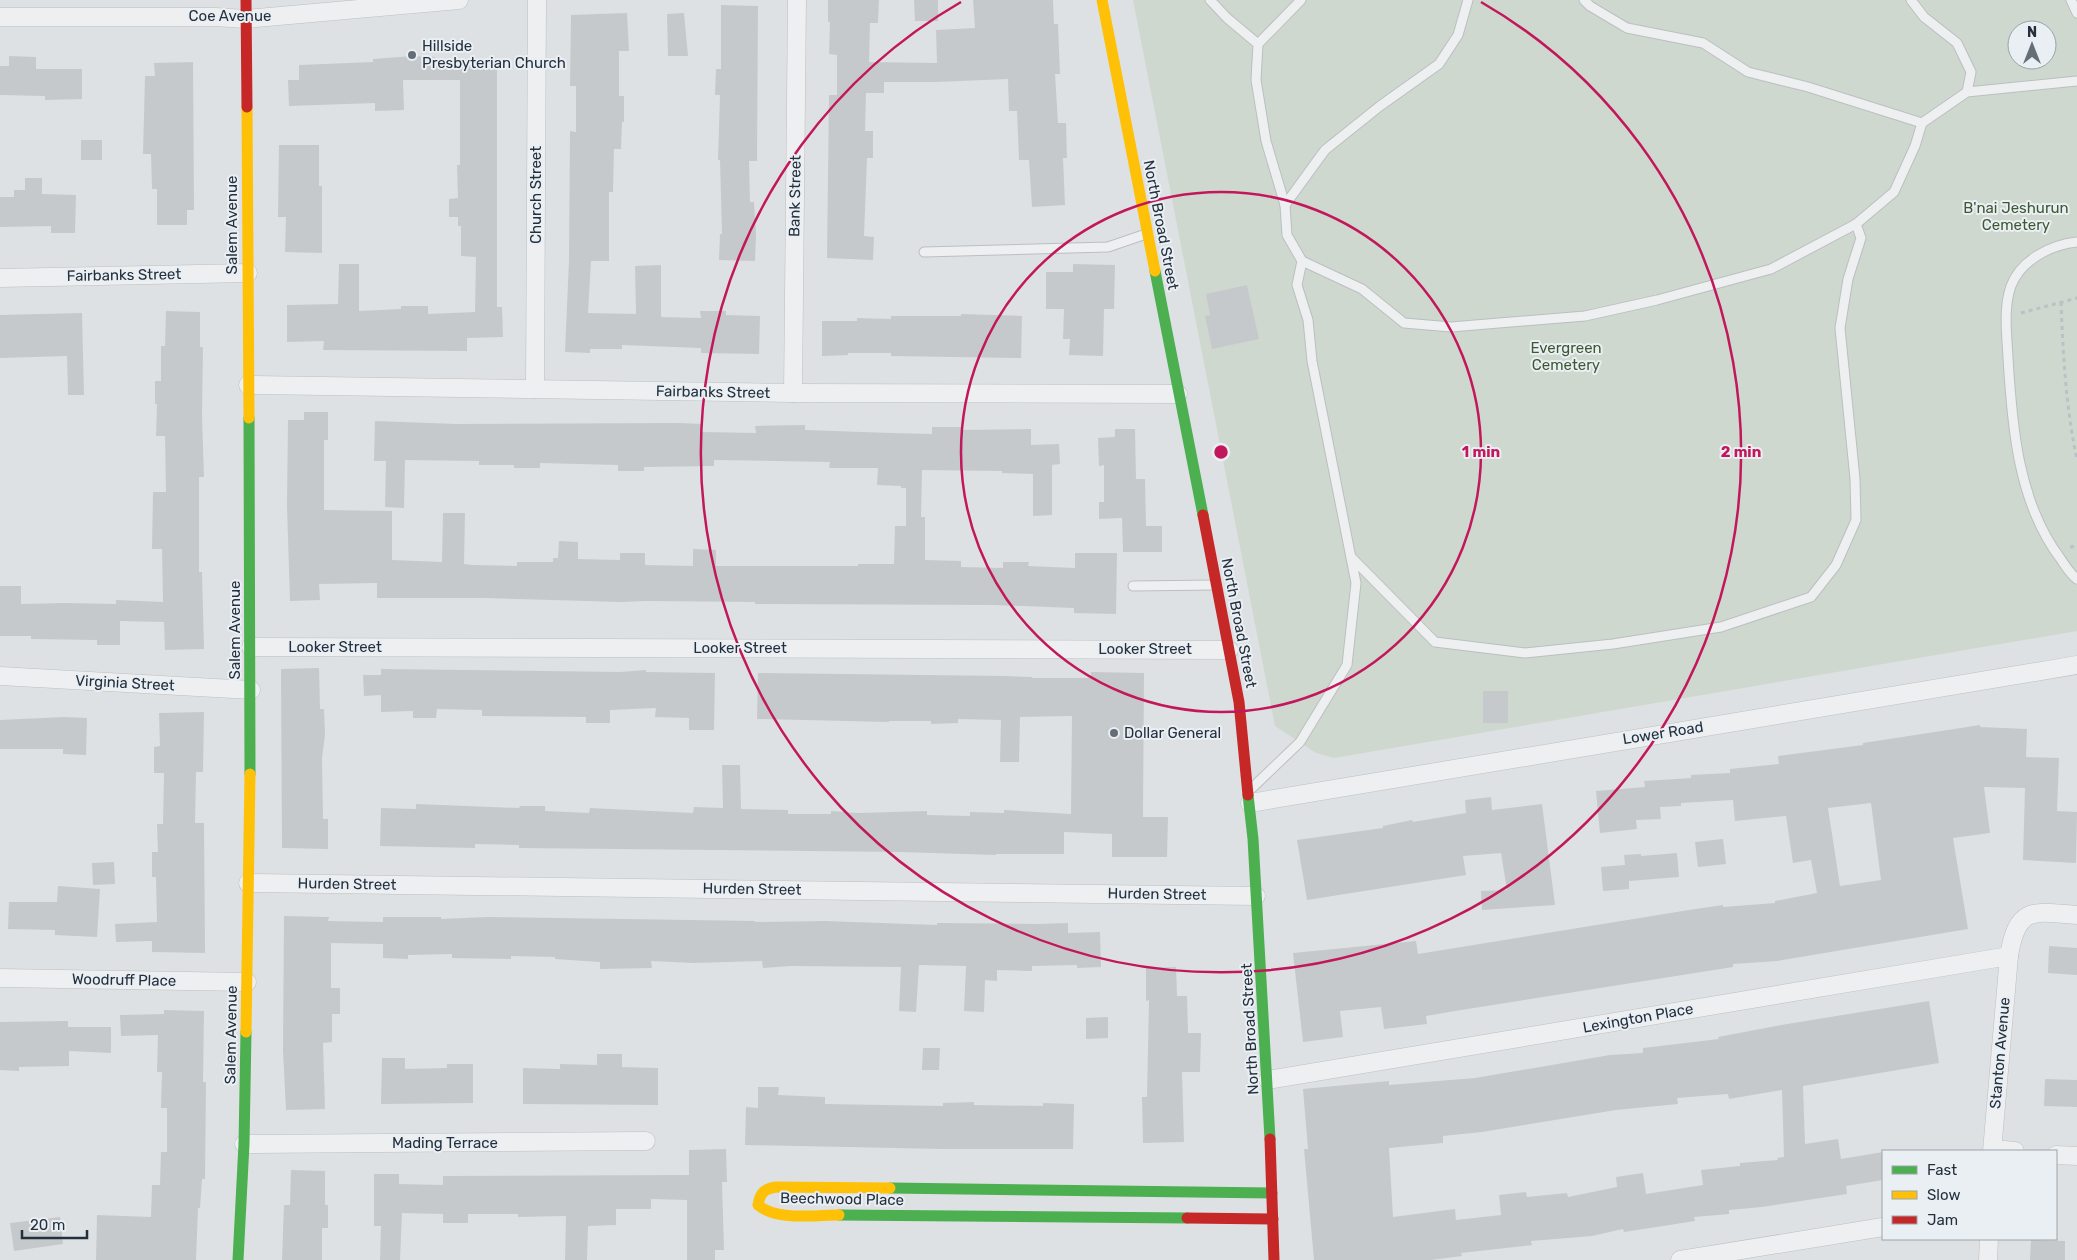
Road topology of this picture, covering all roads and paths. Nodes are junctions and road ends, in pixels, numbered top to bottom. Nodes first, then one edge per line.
1 (246, 0) edge
2 (459, 0) edge
3 (537, 0) edge
4 (798, 0) edge
5 (1102, 0) edge
6 (1210, 0) edge
7 (1302, 0) edge
8 (1468, 0) edge
9 (1584, 0) edge
10 (1911, 0) edge
11 (2071, 0) edge
12 (2077, 13) edge
13 (0, 17) edge
14 (246, 19) junction
15 (1258, 44) junction
16 (2077, 81) edge
17 (1967, 92) junction
18 (1922, 123) junction
19 (1284, 205) junction
20 (1856, 224) junction
21 (1148, 234) junction
22 (2077, 242) edge
23 (924, 252) dead end
24 (1302, 261) junction
25 (248, 273) junction
26 (0, 278) edge
27 (2077, 298) edge
28 (2060, 302) junction
29 (2006, 317) junction
30 (248, 385) junction
31 (535, 389) junction
32 (793, 392) junction
33 (1178, 394) junction
34 (2077, 460) edge
35 (1350, 557) junction
36 (2077, 579) edge
37 (1133, 586) dead end
38 (1216, 586) junction
39 (251, 646) junction
40 (1229, 650) junction
41 (2077, 665) edge
42 (0, 676) edge
43 (251, 690) junction
44 (1249, 797) junction
45 (248, 883) junction
46 (1256, 896) junction
47 (2077, 915) edge
48 (2008, 956) junction
49 (0, 978) edge
50 (247, 982) junction
51 (1268, 1080) junction
52 (646, 1141) dead end
53 (244, 1144) junction
54 (1993, 1150) edge
55 (2057, 1155) edge
56 (2077, 1156) edge
57 (922, 1189) junction
58 (1085, 1190) junction
59 (1272, 1193) junction
60 (922, 1215) junction
61 (1084, 1216) junction
62 (1273, 1219) junction
63 (1882, 1227) edge
64 (1988, 1240) edge
65 (238, 1260) edge
66 (1274, 1260) edge
67 (1680, 1260) edge
68 (1988, 1260) edge

1 - 14 street, Salem Avenue
2 - 14 street, Coe Avenue
3 - 31 street, Church Street
4 - 32 street, Bank Street
5 - 21 street, North Broad Street
6 - 15 lane
7 - 15 lane
8 - 19 lane
9 - 18 lane
10 - 17 lane
11 - 12 lane
13 - 14 street, Coe Avenue
14 - 25 street, Salem Avenue
15 - 19 lane
16 - 17 lane
17 - 18 lane
18 - 20 lane
19 - 24 lane
20 - 24 lane
20 - 35 lane
21 - 23 lane
21 - 33 street, North Broad Street
22 - 29 lane
24 - 35 lane
25 - 26 street, Fairbanks Street
25 - 30 street, Salem Avenue
27 - 28 path
28 - 29 path
28 - 34 path
29 - 36 lane
30 - 31 street, Fairbanks Street
30 - 39 street, Salem Avenue
31 - 32 street, Fairbanks Street
32 - 33 street, Fairbanks Street
33 - 38 street, North Broad Street
35 - 44 lane
37 - 38 lane
38 - 40 street, North Broad Street
39 - 40 street, Looker Street
39 - 43 street, Salem Avenue
40 - 44 street, North Broad Street
41 - 44 street, Lower Road
42 - 43 street, Virginia Street
43 - 45 street, Salem Avenue
44 - 46 street, North Broad Street
45 - 46 street, Hurden Street
45 - 50 street, Salem Avenue
46 - 51 street, North Broad Street
47 - 48 street, Stanton Avenue
48 - 51 street, Lexington Place
48 - 54 street, Stanton Avenue
49 - 50 street, Woodruff Place
50 - 53 street, Salem Avenue
51 - 59 street, North Broad Street
52 - 53 street, Mading Terrace
53 - 65 street, Salem Avenue
55 - 56 street
57 - 58 street, Beechwood Place
57 - 60 street
57 - 60 street, Beechwood Place
58 - 59 street, Beechwood Place
58 - 61 street
59 - 62 street, North Broad Street
60 - 61 street, Beechwood Place
61 - 62 street, Beechwood Place
62 - 66 street, North Broad Street
63 - 67 street
64 - 68 street

